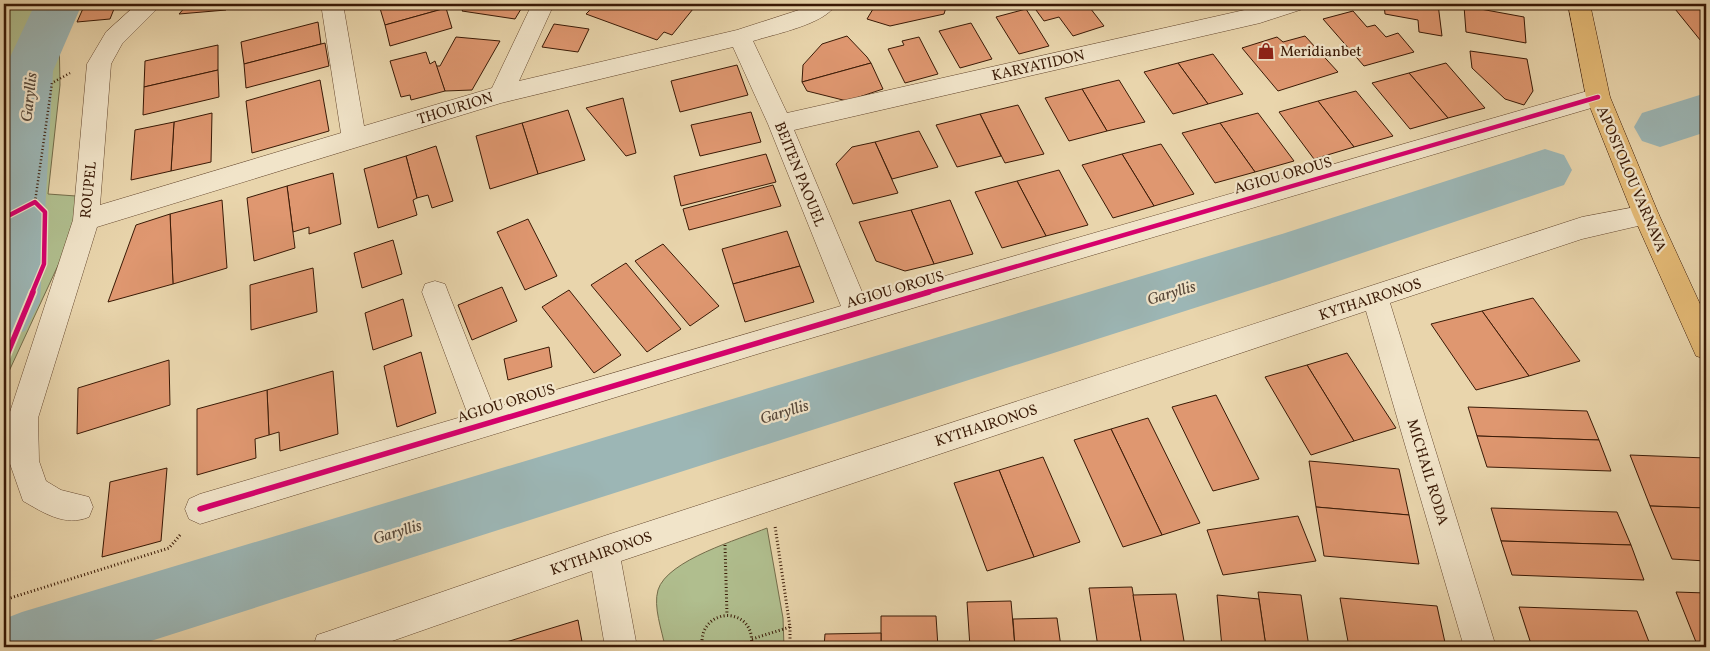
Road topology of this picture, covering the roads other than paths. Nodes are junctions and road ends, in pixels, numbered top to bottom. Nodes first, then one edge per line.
1 (151, 4) edge
2 (332, 4) edge
3 (542, 4) edge
4 (825, 4) edge
5 (1295, 4) edge
6 (1579, 4) edge
7 (740, 37) junction
8 (501, 94) junction
9 (1598, 97) junction
10 (780, 124) junction
11 (354, 139) junction
12 (1646, 215) junction
13 (86, 220) junction
14 (435, 292) dead end
15 (1376, 297) junction
16 (857, 313) junction
17 (1703, 335) edge
18 (485, 422) junction
19 (78, 507) dead end
20 (200, 509) road end
21 (604, 551) junction
22 (329, 647) edge
23 (621, 647) edge
24 (1480, 647) edge

1 - 13 street, ROUPEL
2 - 11 street
3 - 8 street
4 - 7 street, THOURION
5 - 10 street, KARYATIDON
6 - 9 main road, APOSTOLOU VARNAVA
7 - 8 street, THOURION
7 - 10 street, BEITEN PAOUEL
8 - 11 street, THOURION
9 - 12 main road, APOSTOLOU VARNAVA
9 - 16 street, AGIOU OROUS
10 - 16 street, BEITEN PAOUEL
11 - 13 street, THOURION
12 - 15 street, KYTHAIRONOS
12 - 17 main road, APOSTOLOU VARNAVA
13 - 19 street, ROUPEL
14 - 18 street
15 - 21 street, KYTHAIRONOS
15 - 24 street, MICHAIL RODA
16 - 18 street, AGIOU OROUS
18 - 20 street, AGIOU OROUS
21 - 22 street, KYTHAIRONOS
21 - 23 street

